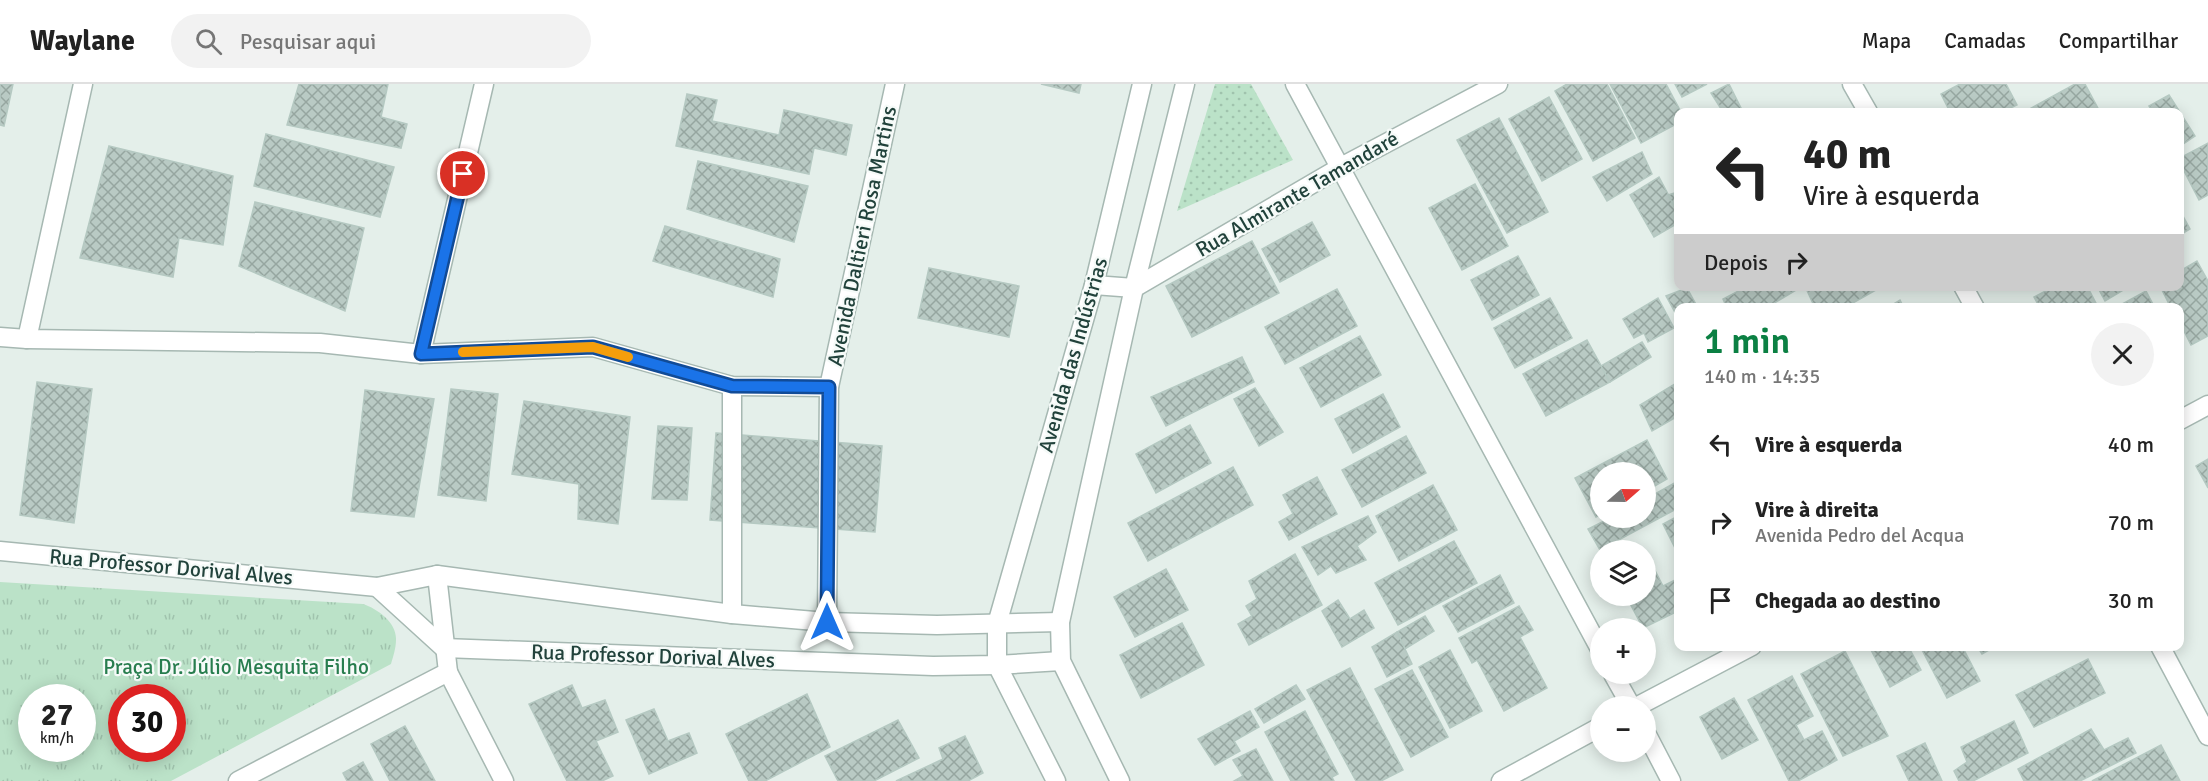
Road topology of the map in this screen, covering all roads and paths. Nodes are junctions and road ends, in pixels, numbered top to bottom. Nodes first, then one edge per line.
1 (83, 84) edge
2 (484, 84) edge
3 (895, 84) edge
4 (1142, 84) edge
5 (1185, 84) edge
6 (1295, 84) edge
7 (1498, 84) edge
8 (1852, 84) edge
9 (1866, 108) edge
10 (1341, 167) junction
11 (1094, 285) junction
12 (1134, 288) junction
13 (0, 337) edge
14 (27, 339) junction
15 (421, 354) junction
16 (732, 386) junction
17 (829, 387) junction
18 (2208, 405) edge
19 (2184, 418) edge
20 (0, 551) edge
21 (437, 575) junction
22 (377, 587) junction
23 (732, 614) junction
24 (827, 622) junction
25 (1060, 622) junction
26 (997, 624) junction
27 (1590, 630) edge
28 (444, 648) junction
29 (1742, 651) edge
30 (2163, 651) edge
31 (1060, 661) junction
32 (997, 665) junction
33 (448, 672) junction
34 (1656, 697) edge
35 (1590, 732) edge
36 (2208, 736) edge
37 (1656, 752) edge
38 (238, 781) edge
39 (504, 781) edge
40 (1056, 781) edge
41 (1120, 781) edge
42 (1501, 781) edge
43 (1671, 781) edge

1 - 14 street
2 - 15 street
3 - 17 street, Avenida Daltieri Rosa Martins
4 - 11 street, Avenida das Indústrias
5 - 12 street, Avenida das Indústrias
6 - 10 street
7 - 10 street, Rua Almirante Tamandaré
8 - 9 street
10 - 12 street, Rua Almirante Tamandaré
10 - 27 street
11 - 12 street
11 - 26 street, Avenida das Indústrias
12 - 25 street, Avenida das Indústrias
13 - 14 street
14 - 15 street
15 - 16 street
16 - 17 street
16 - 23 street
17 - 24 street, Avenida Daltieri Rosa Martins
18 - 19 street
20 - 22 street, Rua Professor Dorival Alves
21 - 22 street, Rua Professor Dorival Alves
21 - 23 street, Rua Professor Dorival Alves
21 - 28 street
22 - 28 street
23 - 24 street, Rua Professor Dorival Alves
24 - 26 street, Rua Professor Dorival Alves
25 - 26 street, Rua Professor Dorival Alves
25 - 31 street, Avenida das Indústrias
26 - 32 street, Avenida das Indústrias
28 - 32 street, Rua Professor Dorival Alves
28 - 33 street
29 - 34 street
30 - 36 street
31 - 32 street, Rua Professor Dorival Alves
31 - 41 street
32 - 40 street
33 - 38 street
33 - 39 street
35 - 42 street
37 - 43 street

